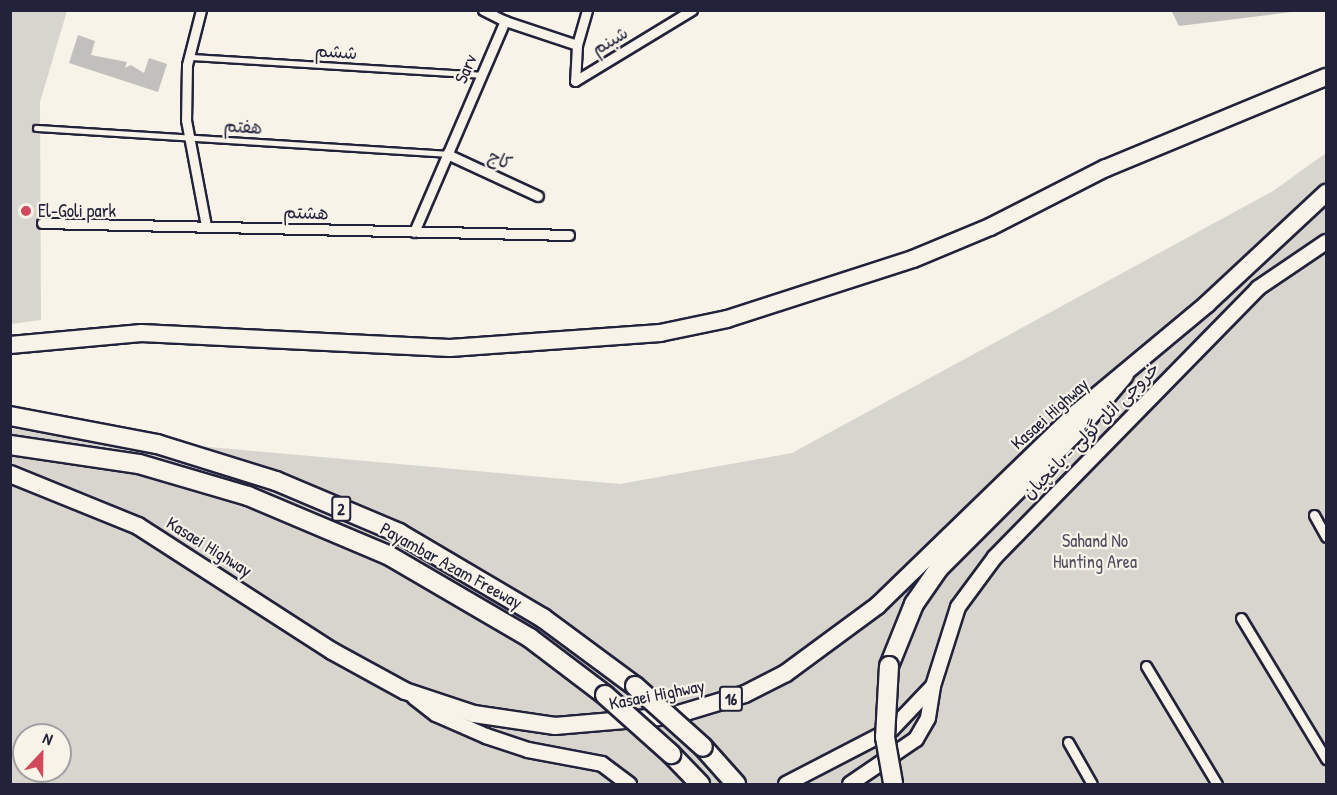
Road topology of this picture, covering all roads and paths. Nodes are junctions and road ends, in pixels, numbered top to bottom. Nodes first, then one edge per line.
1 (201, 10) edge
2 (483, 10) edge
3 (587, 10) edge
4 (692, 10) edge
5 (505, 21) junction
6 (578, 45) junction
7 (189, 61) junction
8 (482, 75) junction
9 (1320, 80) edge
10 (36, 128) dead end
11 (190, 137) junction
12 (447, 154) junction
13 (1326, 193) edge
14 (538, 196) dead end
15 (42, 223) dead end
16 (206, 226) junction
17 (414, 232) junction
18 (569, 234) dead end
19 (1326, 242) edge
20 (10, 345) edge
21 (1124, 375) junction
22 (10, 416) edge
23 (10, 445) edge
24 (10, 474) edge
25 (1314, 515) dead end
26 (1326, 537) edge
27 (1241, 618) dead end
28 (1146, 666) dead end
29 (933, 686) junction
30 (405, 691) junction
31 (1068, 742) dead end
32 (1326, 759) edge
33 (735, 783) edge
34 (629, 784) edge
35 (700, 784) edge
36 (786, 784) edge
37 (850, 784) edge
38 (893, 784) edge
39 (1092, 784) edge
40 (1217, 784) edge

1 - 7 street
2 - 5 street
3 - 6 street
4 - 6 street, شبنم
5 - 6 street
5 - 8 street, Sarv
7 - 8 lane, ششم
7 - 11 street
8 - 12 street, Sarv
9 - 20 highway
10 - 11 lane, هفتم
11 - 12 lane, هفتم
11 - 16 street
12 - 14 street, کاج
12 - 17 street, Sarv
13 - 21 highway, Kasaei Highway / 16
15 - 16 street, هشتم
16 - 17 street, هشتم
17 - 18 street, هشتم
19 - 29 main road, خروجی ائل گؤلی - یاغچیان
21 - 30 highway, Kasaei Highway / 16
21 - 38 highway, bridge
22 - 33 highway, Payambar Azam Freeway / 2, bridge
23 - 35 highway, Payambar Azam Freeway / 2, bridge
24 - 30 highway, Kasaei Highway / 16
25 - 26 street
27 - 32 street
28 - 40 street
29 - 36 main road
29 - 37 main road, خروجی ائل گؤلی - یاغچیان
30 - 34 main road
31 - 39 street

